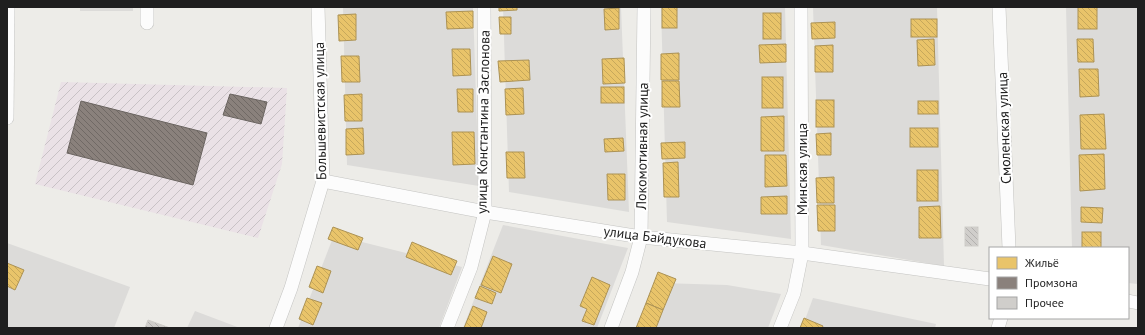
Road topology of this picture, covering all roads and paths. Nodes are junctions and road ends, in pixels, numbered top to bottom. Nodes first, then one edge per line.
1 (8, 7) edge
2 (147, 7) edge
3 (318, 7) edge
4 (484, 7) edge
5 (644, 7) edge
6 (801, 7) edge
7 (999, 7) edge
8 (148, 23) dead end
9 (7, 118) edge
10 (323, 181) junction
11 (484, 212) junction
12 (641, 237) junction
13 (1009, 247) edge
14 (802, 253) junction
15 (989, 279) edge
16 (276, 328) edge
17 (447, 328) edge
18 (611, 328) edge
19 (780, 328) edge

1 - 9 street
2 - 8 street
3 - 10 street, Большевистская улица
4 - 11 street, улица Константина Заслонова
5 - 12 street, Локомотивная улица
6 - 14 street, Минская улица
7 - 13 street, Смоленская улица
10 - 11 street, улица Байдукова
10 - 16 street, Большевистская улица
11 - 12 street, улица Байдукова
11 - 17 street, улица Константина Заслонова
12 - 14 street, улица Байдукова
12 - 18 street, Локомотивная улица
14 - 15 street, улица Байдукова
14 - 19 street, Минская улица

